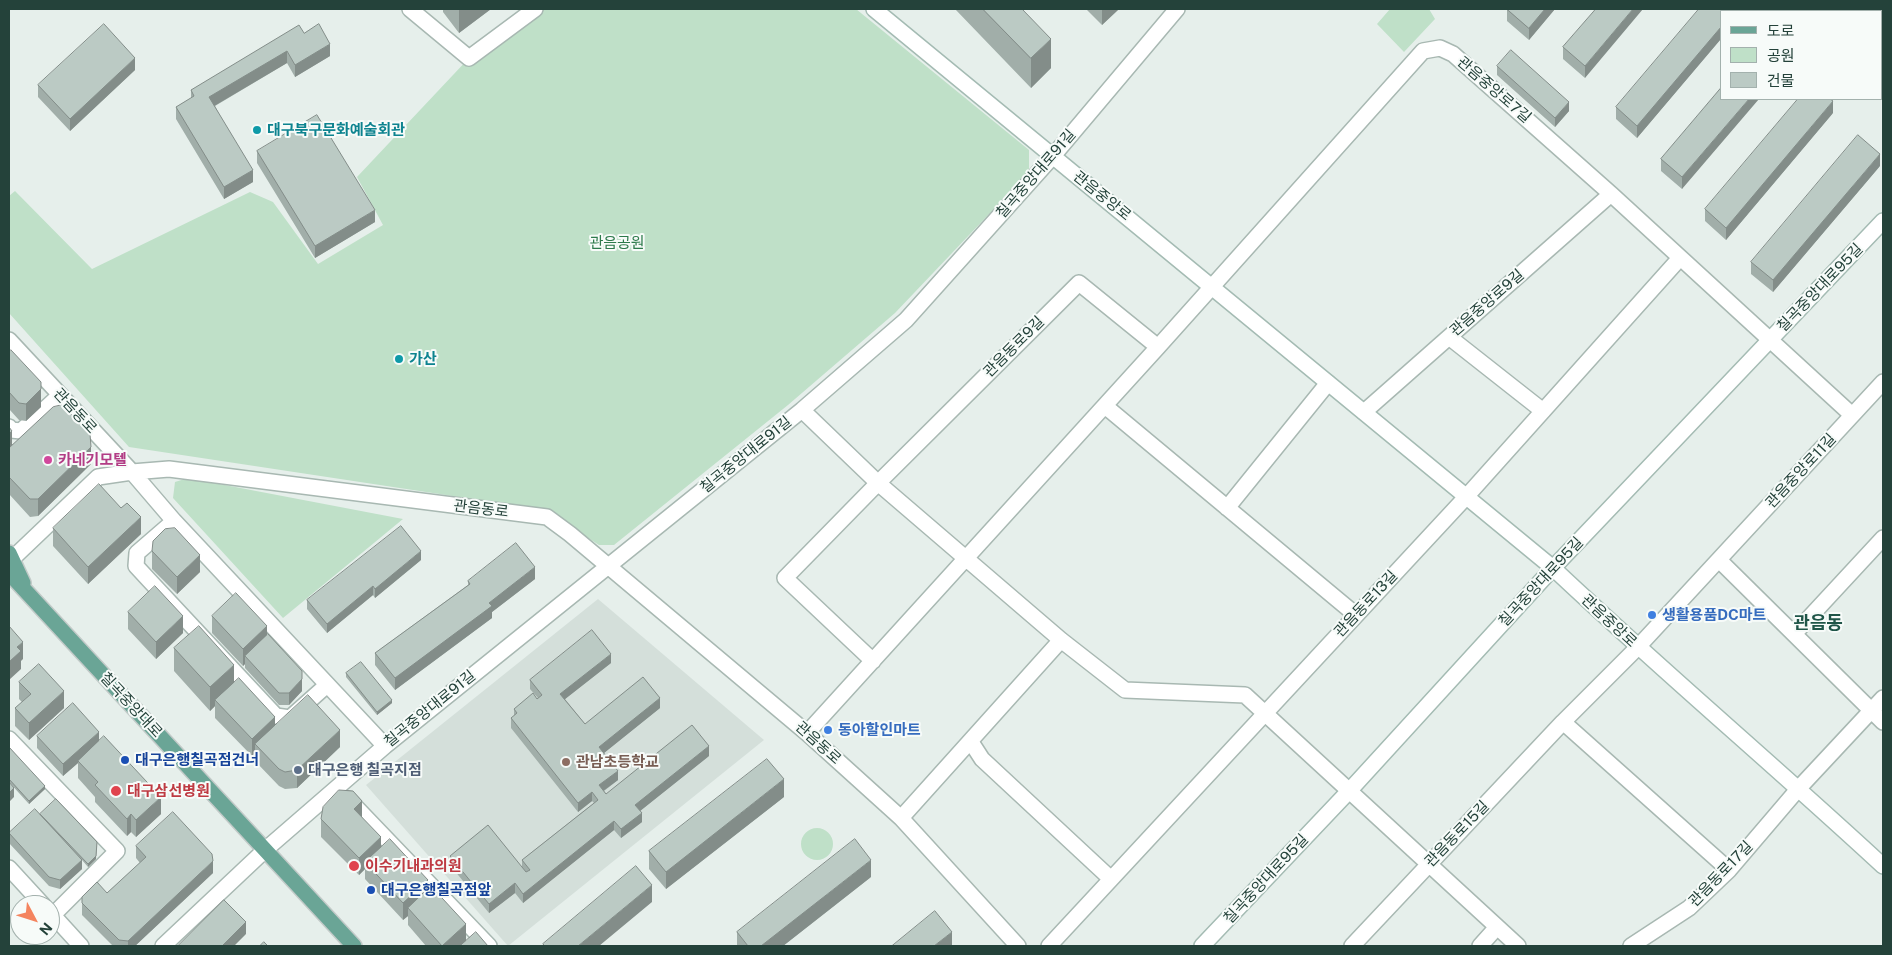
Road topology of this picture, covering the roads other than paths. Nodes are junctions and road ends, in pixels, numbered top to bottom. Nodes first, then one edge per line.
1 (410, 9) edge
2 (535, 9) edge
3 (874, 9) edge
4 (1177, 9) edge
5 (1053, 156) junction
6 (1611, 194) junction
7 (1883, 221) edge
8 (1680, 258) junction
9 (1213, 286) junction
10 (1449, 337) junction
11 (9, 340) edge
12 (1769, 341) junction
13 (1158, 347) junction
14 (1883, 382) edge
15 (1328, 383) junction
16 (60, 394) junction
17 (1105, 406) junction
18 (802, 410) junction
19 (1364, 412) junction
20 (1543, 412) junction
21 (1852, 415) junction
22 (9, 427) edge
23 (132, 472) junction
24 (878, 483) junction
25 (1466, 497) junction
26 (1227, 508) junction
27 (174, 522) junction
28 (1883, 538) edge
29 (966, 558) junction
30 (1719, 560) junction
31 (10, 562) edge
32 (608, 565) junction
33 (1553, 568) junction
34 (9, 585) edge
35 (29, 596) junction
36 (1356, 615) junction
37 (1795, 633) junction
38 (1061, 640) junction
39 (1637, 648) junction
40 (873, 661) junction
41 (327, 685) junction
42 (1883, 698) edge
43 (1265, 711) junction
44 (1871, 712) junction
45 (1563, 722) junction
46 (1883, 722) edge
47 (807, 733) junction
48 (9, 738) edge
49 (971, 742) junction
50 (385, 746) junction
51 (337, 787) junction
52 (1799, 788) junction
53 (1350, 790) junction
54 (901, 818) junction
55 (264, 850) junction
56 (1429, 862) junction
57 (1883, 866) edge
58 (9, 868) edge
59 (1729, 870) junction
60 (1111, 879) junction
61 (34, 895) edge
62 (60, 901) edge
63 (60, 923) edge
64 (1497, 927) junction
65 (81, 946) edge
66 (163, 946) edge
67 (354, 946) edge
68 (489, 946) edge
69 (1018, 946) edge
70 (1049, 946) edge
71 (1202, 946) edge
72 (1352, 946) edge
73 (1480, 946) edge
74 (1518, 946) edge
75 (1631, 946) edge

1 - 2 street
3 - 5 street, 관음중앙로
4 - 5 street, 칠곡중앙대로91길
5 - 9 street, 관음중앙로
5 - 18 street, 칠곡중앙대로91길
6 - 8 street, 관음중앙로7길
6 - 9 street, 관음중앙로7길
6 - 10 street, 관음중앙로9길
7 - 12 street, 칠곡중앙대로95길
8 - 12 street, 관음중앙로7길
8 - 20 street
9 - 13 street
9 - 15 street, 관음중앙로
10 - 19 street, 관음중앙로9길
10 - 20 street
11 - 16 street, 관음동로
12 - 21 street, 관음중앙로7길
12 - 33 street, 칠곡중앙대로95길
13 - 17 street
13 - 24 street, 관음동로9길
14 - 21 street, 관음중앙로11길
15 - 19 street, 관음중앙로
15 - 26 street
16 - 22 street
16 - 23 street, 관음동로
17 - 26 street
17 - 29 street
18 - 24 street
18 - 32 street, 칠곡중앙대로91길
19 - 25 street, 관음중앙로
20 - 25 street, 관음동로13길
21 - 30 street, 관음중앙로11길
23 - 27 street
23 - 31 street
23 - 32 street, 관음동로
24 - 29 street
24 - 40 street, 관음동로9길
25 - 33 street, 관음중앙로
25 - 36 street, 관음동로13길
26 - 36 street
27 - 41 street
27 - 41 street
28 - 37 street
29 - 38 street
29 - 40 street
30 - 37 street
30 - 39 street, 관음중앙로11길
31 - 35 main road
32 - 47 street, 관음동로
32 - 50 street, 칠곡중앙대로91길
33 - 39 street, 관음중앙로
33 - 53 street, 칠곡중앙대로95길
34 - 35 main road
35 - 55 main road, 칠곡중앙대로
36 - 43 street, 관음동로13길
37 - 44 street
38 - 43 street
38 - 49 street
39 - 45 street, 관음동로15길
39 - 52 street, 관음중앙로
40 - 47 street
41 - 50 street
42 - 44 street, 관음동로17길
43 - 53 street
43 - 60 street, 관음동로13길
44 - 46 street
44 - 52 street, 관음동로17길
45 - 56 street, 관음동로15길
45 - 59 street
47 - 54 street, 관음동로
48 - 62 street
49 - 54 street
49 - 60 street
50 - 51 street, 칠곡중앙대로91길
51 - 55 street, 칠곡중앙대로91길
51 - 68 street
52 - 57 street, 관음중앙로
52 - 59 street, 관음동로17길
53 - 56 street
53 - 71 street, 칠곡중앙대로95길
54 - 69 street, 관음동로
55 - 66 street, 칠곡중앙대로91길
55 - 67 main road, 칠곡중앙대로
56 - 64 street
56 - 72 street, 관음동로15길
58 - 61 street
59 - 75 street, 관음동로17길
60 - 70 street, 관음동로13길
63 - 65 street
64 - 73 street
64 - 74 street

